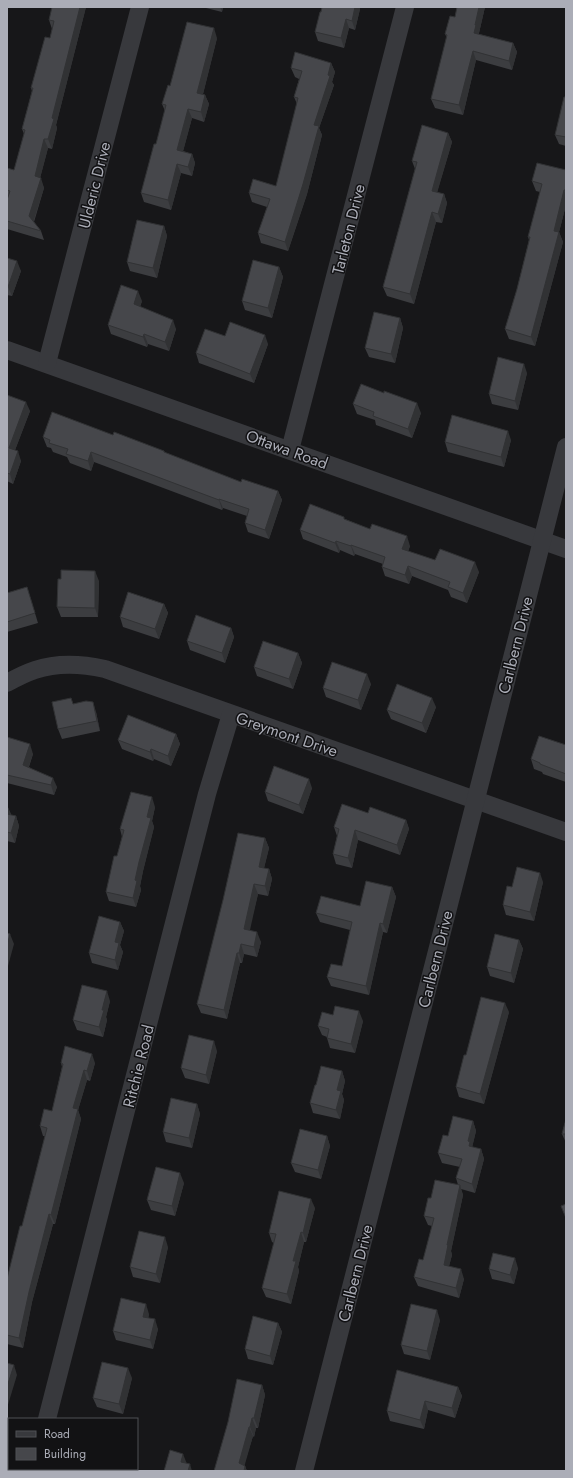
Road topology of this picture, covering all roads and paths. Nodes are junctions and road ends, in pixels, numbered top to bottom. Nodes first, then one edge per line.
1 (140, 7) edge
2 (404, 7) edge
3 (7, 350) edge
4 (47, 363) junction
5 (566, 447) edge
6 (290, 450) junction
7 (542, 541) junction
8 (566, 550) edge
9 (7, 682) edge
10 (231, 714) junction
11 (476, 800) junction
12 (566, 832) edge
13 (47, 1418) edge
14 (304, 1471) edge

1 - 4 street, Ulderic Drive
2 - 6 street, Tarleton Drive
3 - 4 street, Ottawa Road
4 - 6 street, Ottawa Road
5 - 7 street, Carlbern Drive
6 - 7 street, Ottawa Road
7 - 8 street, Ottawa Road
7 - 11 street, Carlbern Drive
9 - 10 street, Greymont Drive
10 - 11 street, Greymont Drive
10 - 13 street, Ritchie Road
11 - 12 street, Greymont Drive
11 - 14 street, Carlbern Drive

